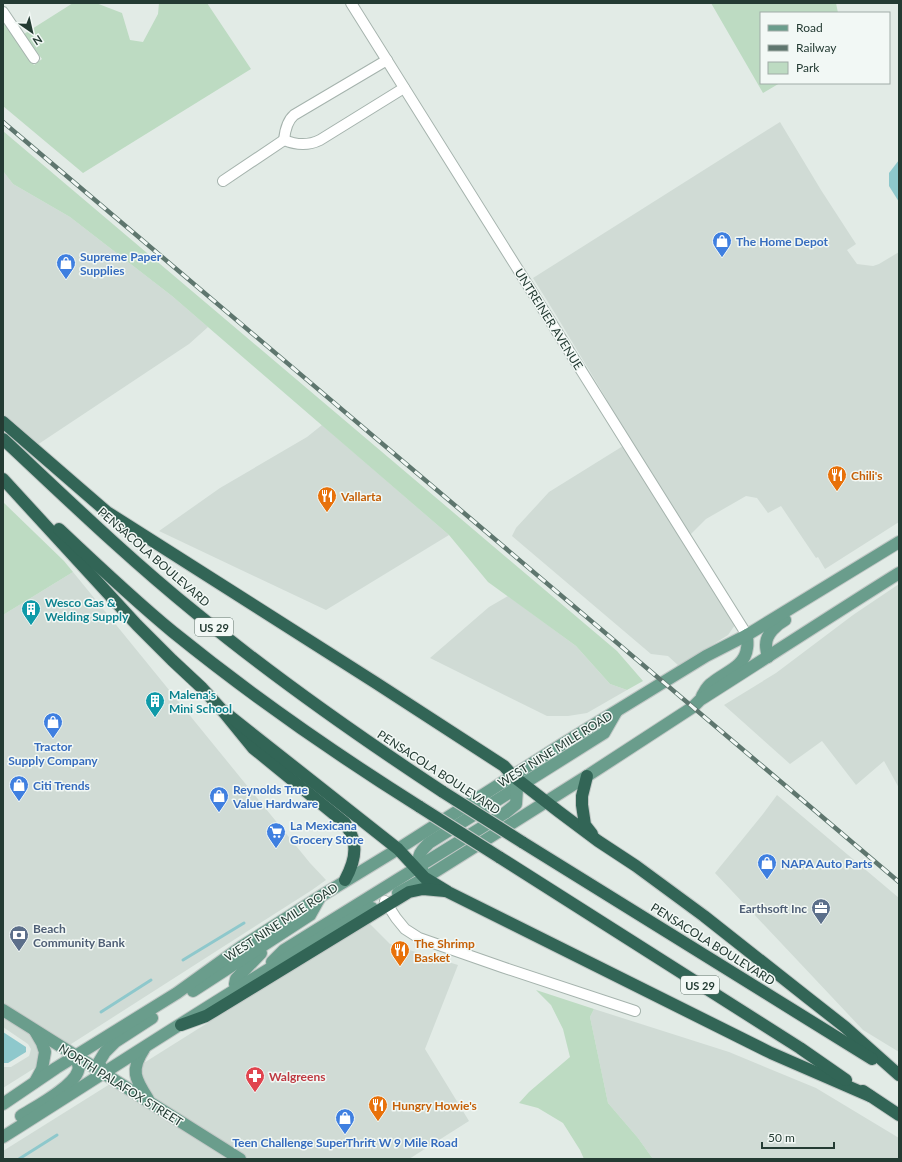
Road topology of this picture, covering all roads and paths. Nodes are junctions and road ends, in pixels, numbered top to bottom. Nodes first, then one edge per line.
1 (352, 3) edge
2 (3, 12) edge
3 (34, 58) dead end
4 (387, 60) junction
5 (404, 88) junction
6 (284, 140) junction
7 (223, 181) dead end
8 (3, 422) edge
9 (3, 439) edge
10 (3, 479) edge
11 (899, 542) edge
12 (855, 569) junction
13 (899, 573) edge
14 (747, 635) junction
15 (768, 657) junction
16 (700, 700) junction
17 (222, 710) junction
18 (587, 776) junction
19 (517, 782) junction
20 (546, 802) junction
21 (598, 841) junction
22 (398, 849) junction
23 (418, 867) junction
24 (425, 878) junction
25 (345, 880) junction
26 (448, 892) junction
27 (321, 896) junction
28 (386, 903) junction
29 (277, 936) junction
30 (256, 978) junction
31 (237, 990) junction
32 (3, 1010) edge
33 (635, 1011) dead end
34 (181, 1025) junction
35 (34, 1030) junction
36 (146, 1047) junction
37 (75, 1056) junction
38 (103, 1074) junction
39 (899, 1076) edge
40 (35, 1083) junction
41 (15, 1096) junction
42 (870, 1096) junction
43 (151, 1103) junction
44 (3, 1104) edge
45 (3, 1113) edge
46 (899, 1115) edge
47 (3, 1127) edge
48 (3, 1137) edge
49 (240, 1159) edge

1 - 4 street, UNTREINER AVENUE
2 - 3 street
4 - 5 street, UNTREINER AVENUE
4 - 6 street
5 - 6 street
5 - 14 street, UNTREINER AVENUE
6 - 7 street
8 - 19 highway
9 - 39 highway, PENSACOLA BOULEVARD / US 29, bridge
10 - 17 highway
10 - 42 highway, US 29, bridge
11 - 12 main road, WEST NINE MILE ROAD
12 - 14 main road, WEST NINE MILE ROAD
12 - 15 main road
13 - 15 main road
14 - 16 main road
14 - 19 main road, WEST NINE MILE ROAD
15 - 16 main road
16 - 18 main road
17 - 22 highway
17 - 25 highway
18 - 20 main road
18 - 21 highway
19 - 20 highway
19 - 22 main road, WEST NINE MILE ROAD
19 - 23 main road
20 - 21 highway
20 - 24 main road
21 - 39 highway
22 - 23 highway
22 - 25 main road, WEST NINE MILE ROAD
23 - 24 highway
23 - 30 main road
24 - 26 highway
24 - 28 main road
25 - 27 main road, WEST NINE MILE ROAD
26 - 28 highway
26 - 42 highway
27 - 29 main road
27 - 37 main road, WEST NINE MILE ROAD
28 - 30 main road
28 - 33 street
28 - 34 highway
29 - 31 main road
29 - 38 main road
30 - 31 main road
31 - 34 main road
32 - 35 main road, NORTH PALAFOX STREET
34 - 36 main road
35 - 37 main road, NORTH PALAFOX STREET
35 - 40 main road
36 - 38 main road
36 - 43 main road
37 - 38 main road, NORTH PALAFOX STREET
37 - 40 main road, WEST NINE MILE ROAD
37 - 47 main road
38 - 43 main road, NORTH PALAFOX STREET
38 - 48 main road
40 - 41 main road, WEST NINE MILE ROAD
41 - 44 main road, WEST NINE MILE ROAD
41 - 45 main road
42 - 46 highway, US 29
43 - 49 main road, NORTH PALAFOX STREET

